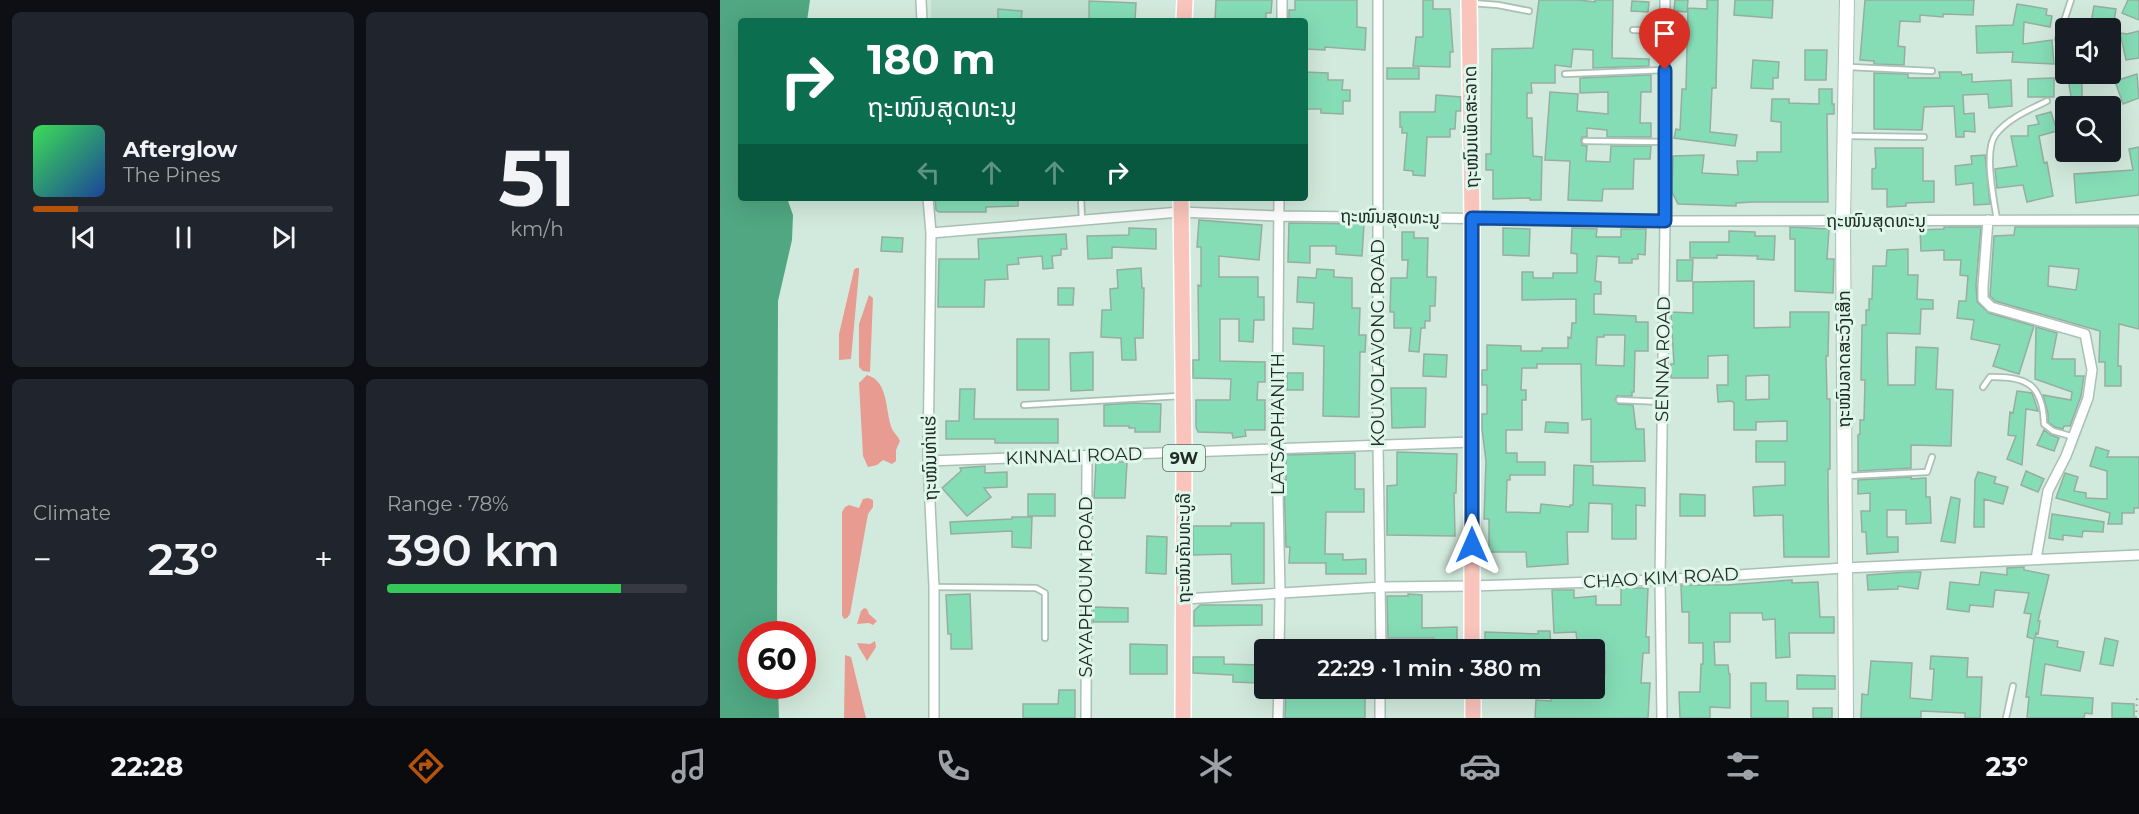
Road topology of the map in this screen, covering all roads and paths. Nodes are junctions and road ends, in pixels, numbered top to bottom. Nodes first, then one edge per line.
1 (921, 0) edge
2 (1185, 0) edge
3 (1282, 0) edge
4 (1378, 0) edge
5 (1665, 0) edge
6 (1847, 0) edge
7 (2071, 0) edge
8 (1469, 1) edge
9 (1529, 11) dead end
10 (922, 18) edge
11 (1184, 18) edge
12 (1282, 18) edge
13 (2065, 18) edge
14 (1633, 30) dead end
15 (1665, 31) junction
16 (1846, 67) junction
17 (1665, 70) junction
18 (1932, 70) dead end
19 (1565, 74) dead end
20 (2047, 102) dead end
21 (1845, 136) junction
22 (1924, 137) dead end
23 (1585, 141) dead end
24 (1665, 142) junction
25 (928, 201) edge
26 (1081, 201) edge
27 (1279, 201) edge
28 (1180, 205) edge
29 (1279, 216) junction
30 (1378, 216) junction
31 (1472, 218) junction
32 (1082, 220) junction
33 (1993, 220) junction
34 (2139, 220) edge
35 (1665, 221) junction
36 (1843, 221) junction
37 (931, 233) junction
38 (1983, 387) dead end
39 (1182, 396) junction
40 (1619, 400) dead end
41 (1663, 402) junction
42 (1024, 405) dead end
43 (2074, 437) junction
44 (1472, 442) junction
45 (1378, 445) junction
46 (1276, 449) junction
47 (1184, 452) junction
48 (1087, 456) junction
49 (1932, 458) dead end
50 (928, 461) junction
51 (1844, 476) junction
52 (2139, 555) edge
53 (2036, 559) junction
54 (1844, 568) junction
55 (1660, 580) junction
56 (1472, 586) junction
57 (934, 587) junction
58 (1382, 587) junction
59 (1280, 592) junction
60 (1184, 599) junction
61 (1045, 638) dead end
62 (1279, 639) edge
63 (1381, 639) edge
64 (1472, 639) edge
65 (2013, 686) dead end
66 (2137, 698) dead end
67 (1279, 699) edge
68 (1380, 699) edge
69 (1473, 699) edge
70 (934, 718) edge
71 (1086, 718) edge
72 (1183, 718) edge
73 (1278, 718) edge
74 (1380, 718) edge
75 (1473, 718) edge
76 (1662, 718) edge
77 (1846, 718) edge
78 (2006, 718) edge
79 (2136, 718) edge

1 - 10 street
2 - 11 main road
3 - 12 street
4 - 30 street, KOUVOLAVONG ROAD
5 - 15 street, SENNA ROAD
6 - 16 street, ຖະໜົນລາດສະວົງເສິກ
7 - 13 lane
8 - 9 lane
8 - 31 main road, ຖະໜົນເພັດສະລາດ
14 - 15 lane
15 - 17 street, SENNA ROAD
16 - 18 lane
16 - 21 street, ຖະໜົນລາດສະວົງເສິກ
17 - 19 lane
17 - 24 street, SENNA ROAD
20 - 33 lane
21 - 22 lane
21 - 36 street, ຖະໜົນລາດສະວົງເສິກ
23 - 24 lane
24 - 35 street, SENNA ROAD
25 - 37 street, ຖະໜົນທ່າແຮ່
26 - 32 lane
27 - 29 street, LATSAPHANITH
28 - 29 street, ຖະໜົນສຸດທະນູ
28 - 32 street, ຖະໜົນສຸດທະນູ
28 - 39 main road, ຖະໜົນຄັນທະບູລີ / 9W
29 - 30 street, ຖະໜົນສຸດທະນູ
29 - 46 street, LATSAPHANITH
30 - 31 street, ຖະໜົນສຸດທະນູ
30 - 45 street, KOUVOLAVONG ROAD
31 - 35 street, ຖະໜົນສຸດທະນູ
31 - 44 main road, ຖະໜົນເພັດສະລາດ
32 - 37 street, ຖະໜົນສຸດທະນູ
33 - 34 street, ຖະໜົນສຸດທະນູ
33 - 36 street, ຖະໜົນສຸດທະນູ
33 - 43 street
35 - 36 street, ຖະໜົນສຸດທະນູ
35 - 41 street, SENNA ROAD
36 - 51 street, ຖະໜົນລາດສະວົງເສິກ
37 - 50 street, ຖະໜົນທ່າແຮ່
38 - 43 lane
39 - 42 lane
39 - 47 main road, ຖະໜົນຄັນທະບູລີ / 9W
40 - 41 lane
41 - 55 street, SENNA ROAD
43 - 53 street
44 - 45 street, KINNALI ROAD
44 - 56 main road, ຖະໜົນເພັດສະລາດ
45 - 46 street, KINNALI ROAD
45 - 58 street, KOUVOLAVONG ROAD
46 - 47 street, KINNALI ROAD
46 - 59 street, LATSAPHANITH
47 - 48 street, KINNALI ROAD
47 - 60 main road, ຖະໜົນຄັນທະບູລີ / 9W
48 - 50 street, KINNALI ROAD
48 - 71 street, SAYAPHOUM ROAD
49 - 51 lane
50 - 57 street, ຖະໜົນທ່າແຮ່
51 - 54 street, ຖະໜົນລາດສະວົງເສິກ
52 - 53 street, CHAO KIM ROAD
53 - 54 street, CHAO KIM ROAD
54 - 55 street, CHAO KIM ROAD
54 - 77 street, ຖະໜົນລາດສະວົງເສິກ
55 - 56 street, CHAO KIM ROAD
55 - 76 street, SENNA ROAD
56 - 58 street, CHAO KIM ROAD
56 - 64 main road, ຖະໜົນເພັດສະລາດ
57 - 61 lane
57 - 70 street, ຖະໜົນທ່າແຮ່
58 - 59 street, CHAO KIM ROAD
58 - 63 street, KOUVOLAVONG ROAD
59 - 60 street, CHAO KIM ROAD
59 - 62 street, LATSAPHANITH
60 - 72 main road, ຖະໜົນຄັນທະບູລີ / 9W
65 - 78 lane
66 - 79 path
67 - 73 street
68 - 74 street
69 - 75 main road

